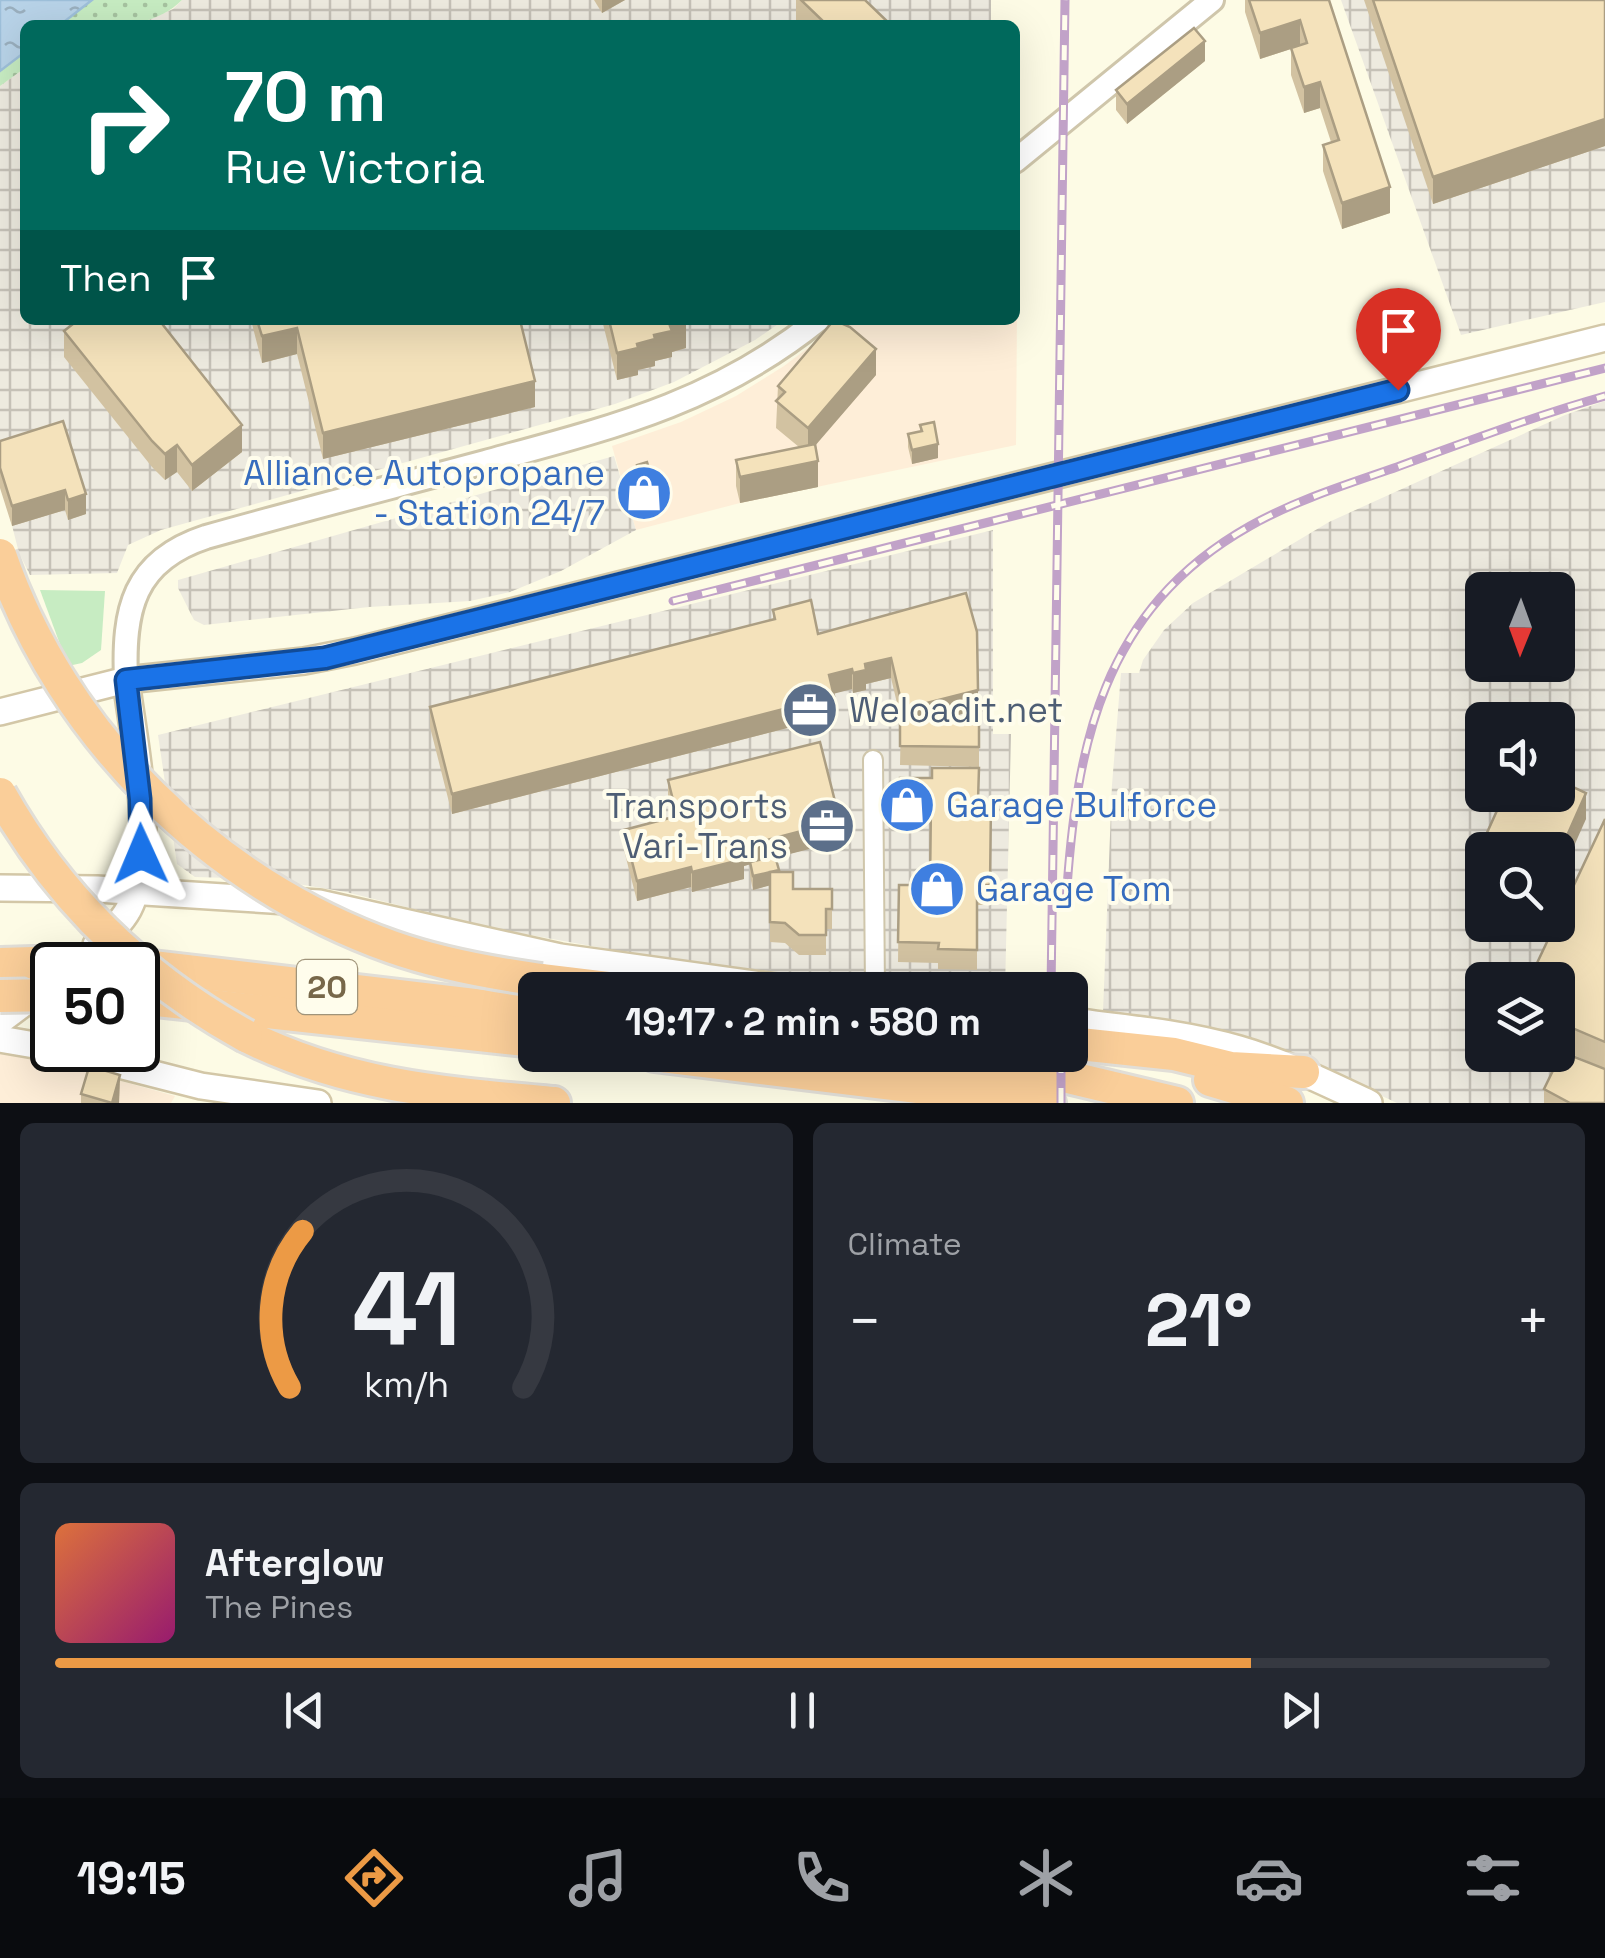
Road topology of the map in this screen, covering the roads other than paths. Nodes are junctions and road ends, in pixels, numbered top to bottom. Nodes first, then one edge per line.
1 (1212, 0) edge
2 (1020, 157) edge
3 (811, 325) edge
4 (1605, 338) edge
5 (0, 555) edge
6 (126, 680) junction
7 (0, 712) edge
8 (874, 760) dead end
9 (0, 794) edge
10 (0, 888) edge
11 (135, 892) junction
12 (96, 942) edge
13 (0, 964) edge
14 (160, 967) edge
15 (30, 970) edge
16 (668, 972) edge
17 (874, 972) edge
18 (30, 987) edge
19 (518, 989) edge
20 (518, 994) edge
21 (30, 995) edge
22 (0, 996) edge
23 (160, 1000) edge
24 (0, 1020) edge
25 (0, 1039) edge
26 (518, 1039) edge
27 (1088, 1039) edge
28 (1088, 1041) edge
29 (30, 1044) edge
30 (141, 1072) edge
31 (794, 1072) edge
32 (1038, 1072) edge
33 (1303, 1072) joint
34 (232, 1097) edge
35 (318, 1103) edge
36 (551, 1103) edge
37 (1049, 1103) edge
38 (1177, 1103) edge
39 (1287, 1103) edge
40 (1369, 1103) edge

1 - 2 street
3 - 6 street
4 - 6 main road
5 - 19 highway, bridge
6 - 7 main road
6 - 11 main road
8 - 17 street
9 - 36 highway, bridge
10 - 11 main road
11 - 12 main road
11 - 16 main road
13 - 15 highway, 20
14 - 20 highway, 20
18 - 24 main road
21 - 22 highway, bridge
23 - 26 highway, 20
25 - 29 main road
27 - 33 highway
28 - 39 highway
30 - 34 main road
31 - 37 highway
32 - 38 highway
33 - 40 main road
34 - 35 main road

